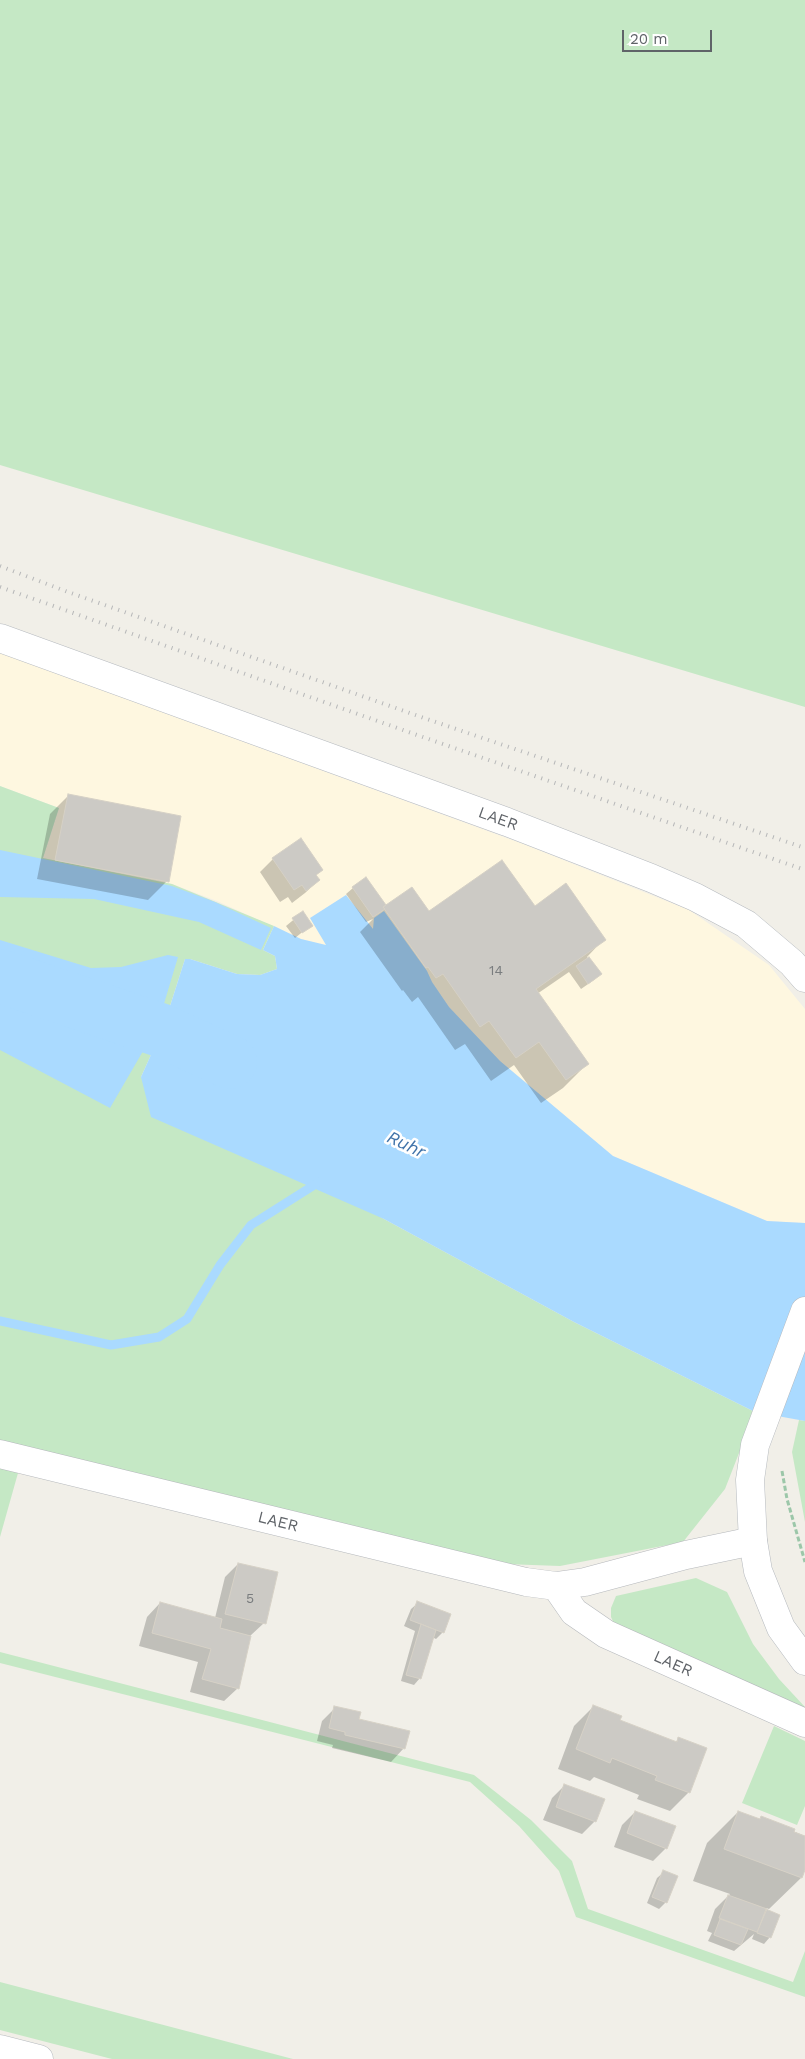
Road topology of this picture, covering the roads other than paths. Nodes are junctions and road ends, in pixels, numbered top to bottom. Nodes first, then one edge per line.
1 (0, 638) edge
2 (805, 978) edge
3 (805, 1311) edge
4 (0, 1454) edge
5 (753, 1542) junction
6 (556, 1586) junction
7 (805, 1661) edge
8 (805, 1723) edge
9 (0, 2049) edge
10 (39, 2059) edge

1 - 2 main road, LAER
3 - 5 main road
4 - 6 main road, LAER
5 - 6 main road, LAER
5 - 7 main road
6 - 8 main road, LAER
9 - 10 main road

